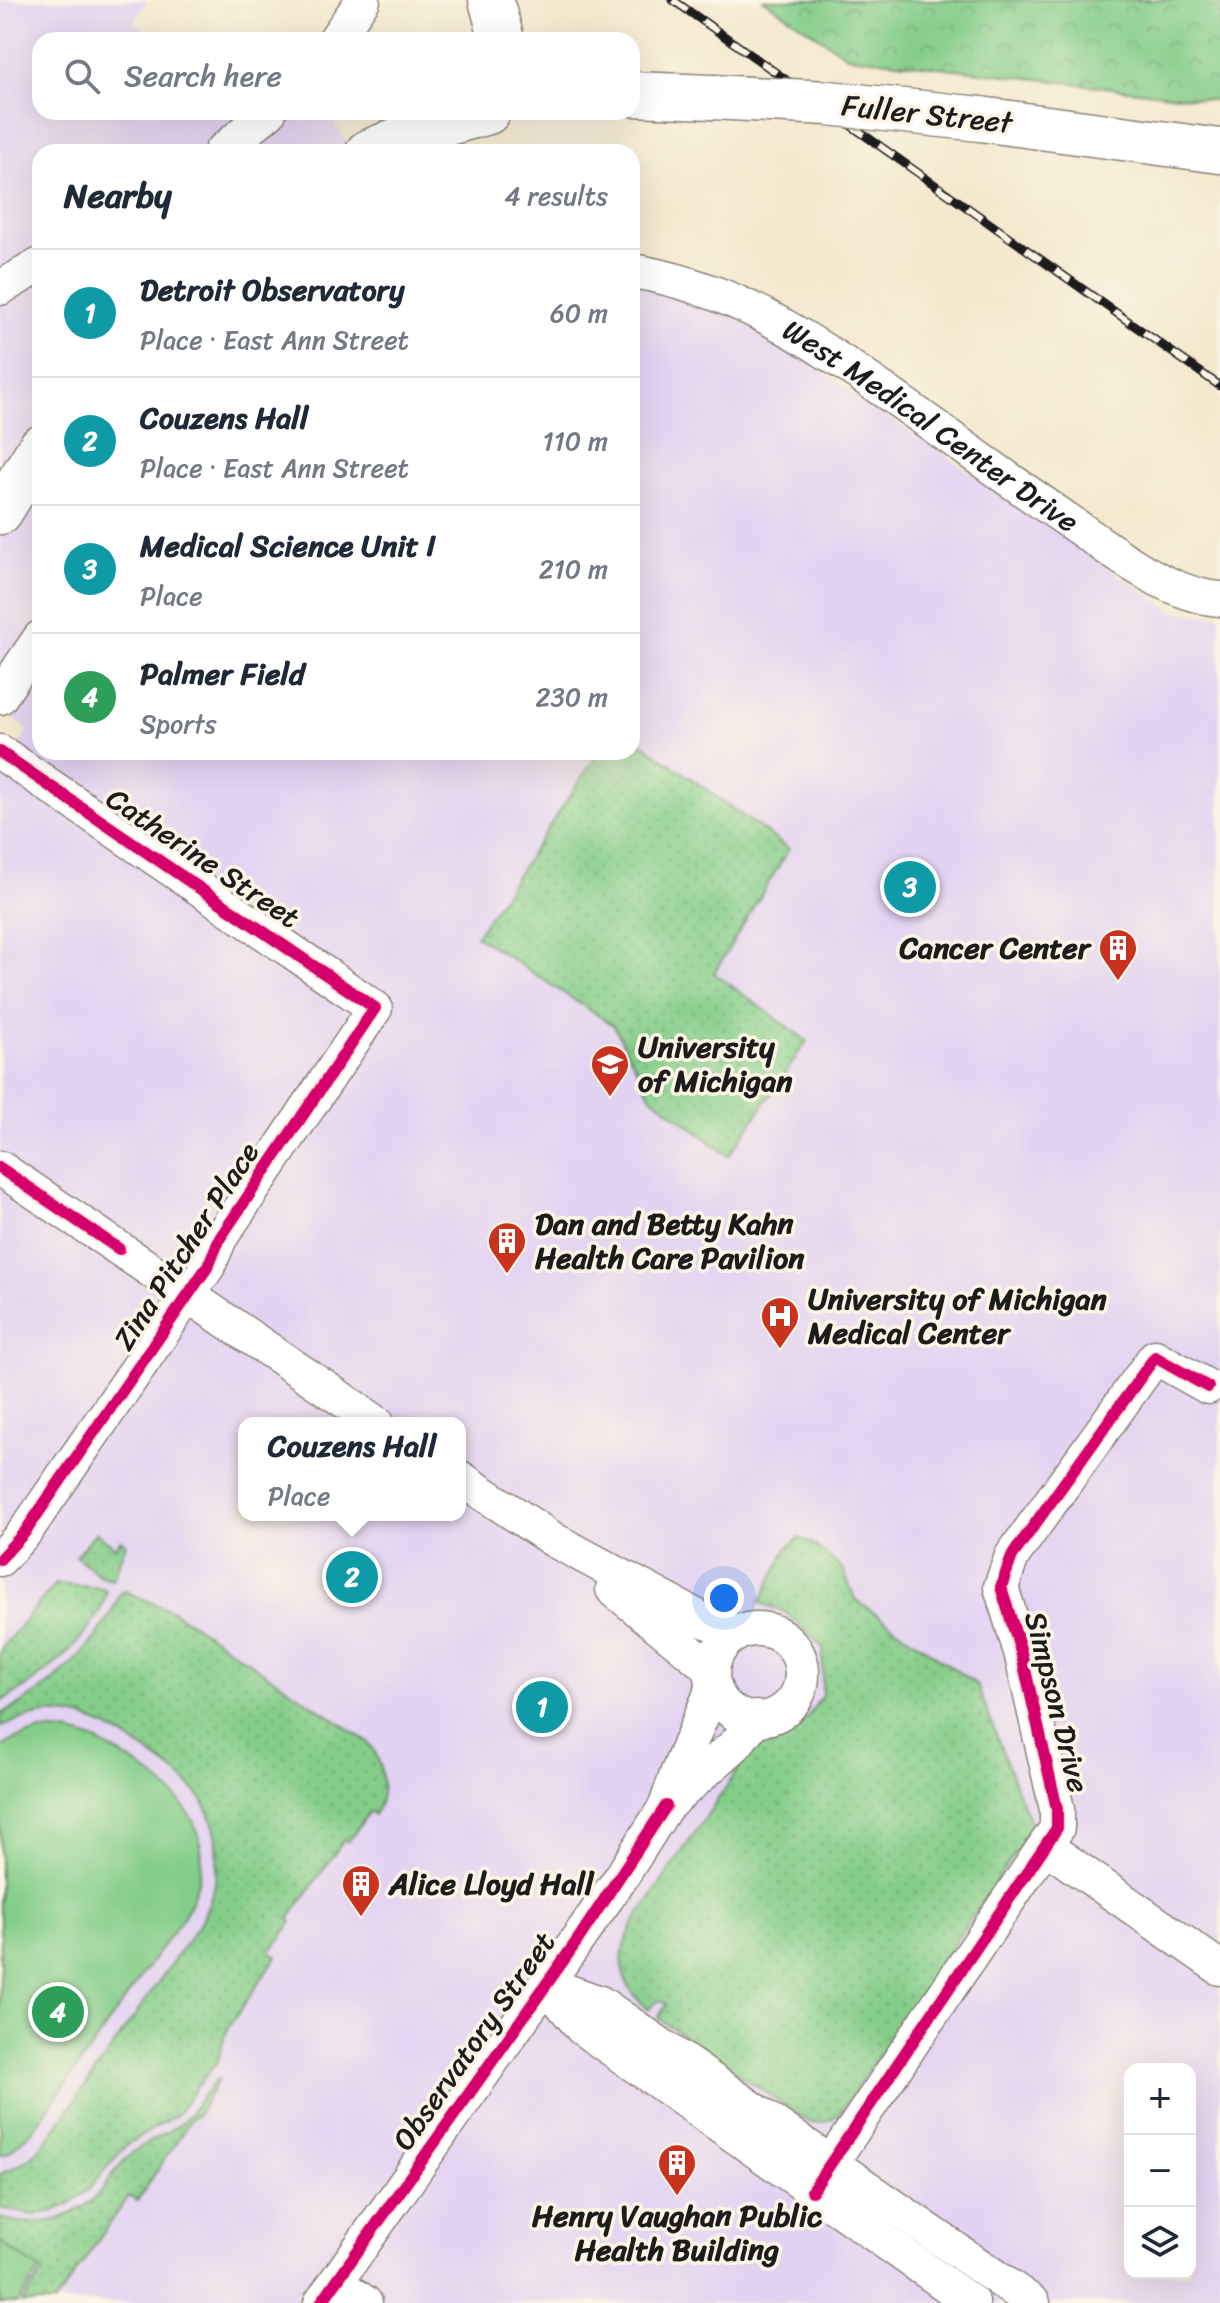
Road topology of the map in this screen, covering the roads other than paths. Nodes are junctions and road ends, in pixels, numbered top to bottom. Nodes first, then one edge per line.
1 (363, 0) edge
2 (491, 0) edge
3 (341, 32) edge
4 (500, 32) edge
5 (640, 94) edge
6 (259, 120) edge
7 (459, 120) edge
8 (231, 144) edge
9 (387, 144) edge
10 (1220, 151) edge
11 (32, 270) edge
12 (640, 272) edge
13 (0, 288) edge
14 (32, 461) edge
15 (0, 512) edge
16 (1220, 599) edge
17 (32, 650) edge
18 (0, 697) edge
19 (0, 752) edge
20 (375, 1008) joint
21 (0, 1168) edge
22 (188, 1295) junction
23 (1208, 1387) dead end
24 (368, 1417) edge
25 (466, 1482) edge
26 (38, 1511) junction
27 (554, 1540) junction
28 (0, 1542) edge
29 (0, 1559) edge
30 (738, 1632) junction
31 (712, 1678) junction
32 (756, 1718) junction
33 (666, 1806) junction
34 (1045, 1846) junction
35 (1220, 1968) edge
36 (546, 1984) junction
37 (832, 2163) junction
38 (812, 2191) junction
39 (328, 2292) edge
40 (365, 2303) edge
41 (972, 2303) edge
42 (1033, 2303) edge

1 - 3 street
2 - 4 main road
5 - 10 main road, Fuller Street, bridge
6 - 8 street
7 - 9 main road
11 - 13 street
12 - 16 street, West Medical Center Drive
14 - 15 main road
17 - 18 street
19 - 20 street, Catherine Street
20 - 22 street, Zina Pitcher Place
21 - 22 street
22 - 24 street
22 - 26 street, Zina Pitcher Place
23 - 34 street, Simpson Drive
25 - 27 street
26 - 28 street, Zina Pitcher Place
26 - 29 street, Zina Pitcher Place
27 - 30 street
27 - 31 street
30 - 31 street
30 - 32 street
31 - 32 street
31 - 33 street, Observatory Street
32 - 33 street, Observatory Street
33 - 36 street, Observatory Street
34 - 35 street
34 - 37 street, Simpson Drive
36 - 37 street
36 - 38 street
36 - 39 street, Observatory Street
37 - 38 street, Simpson Drive
37 - 42 street
38 - 41 street
39 - 40 street

